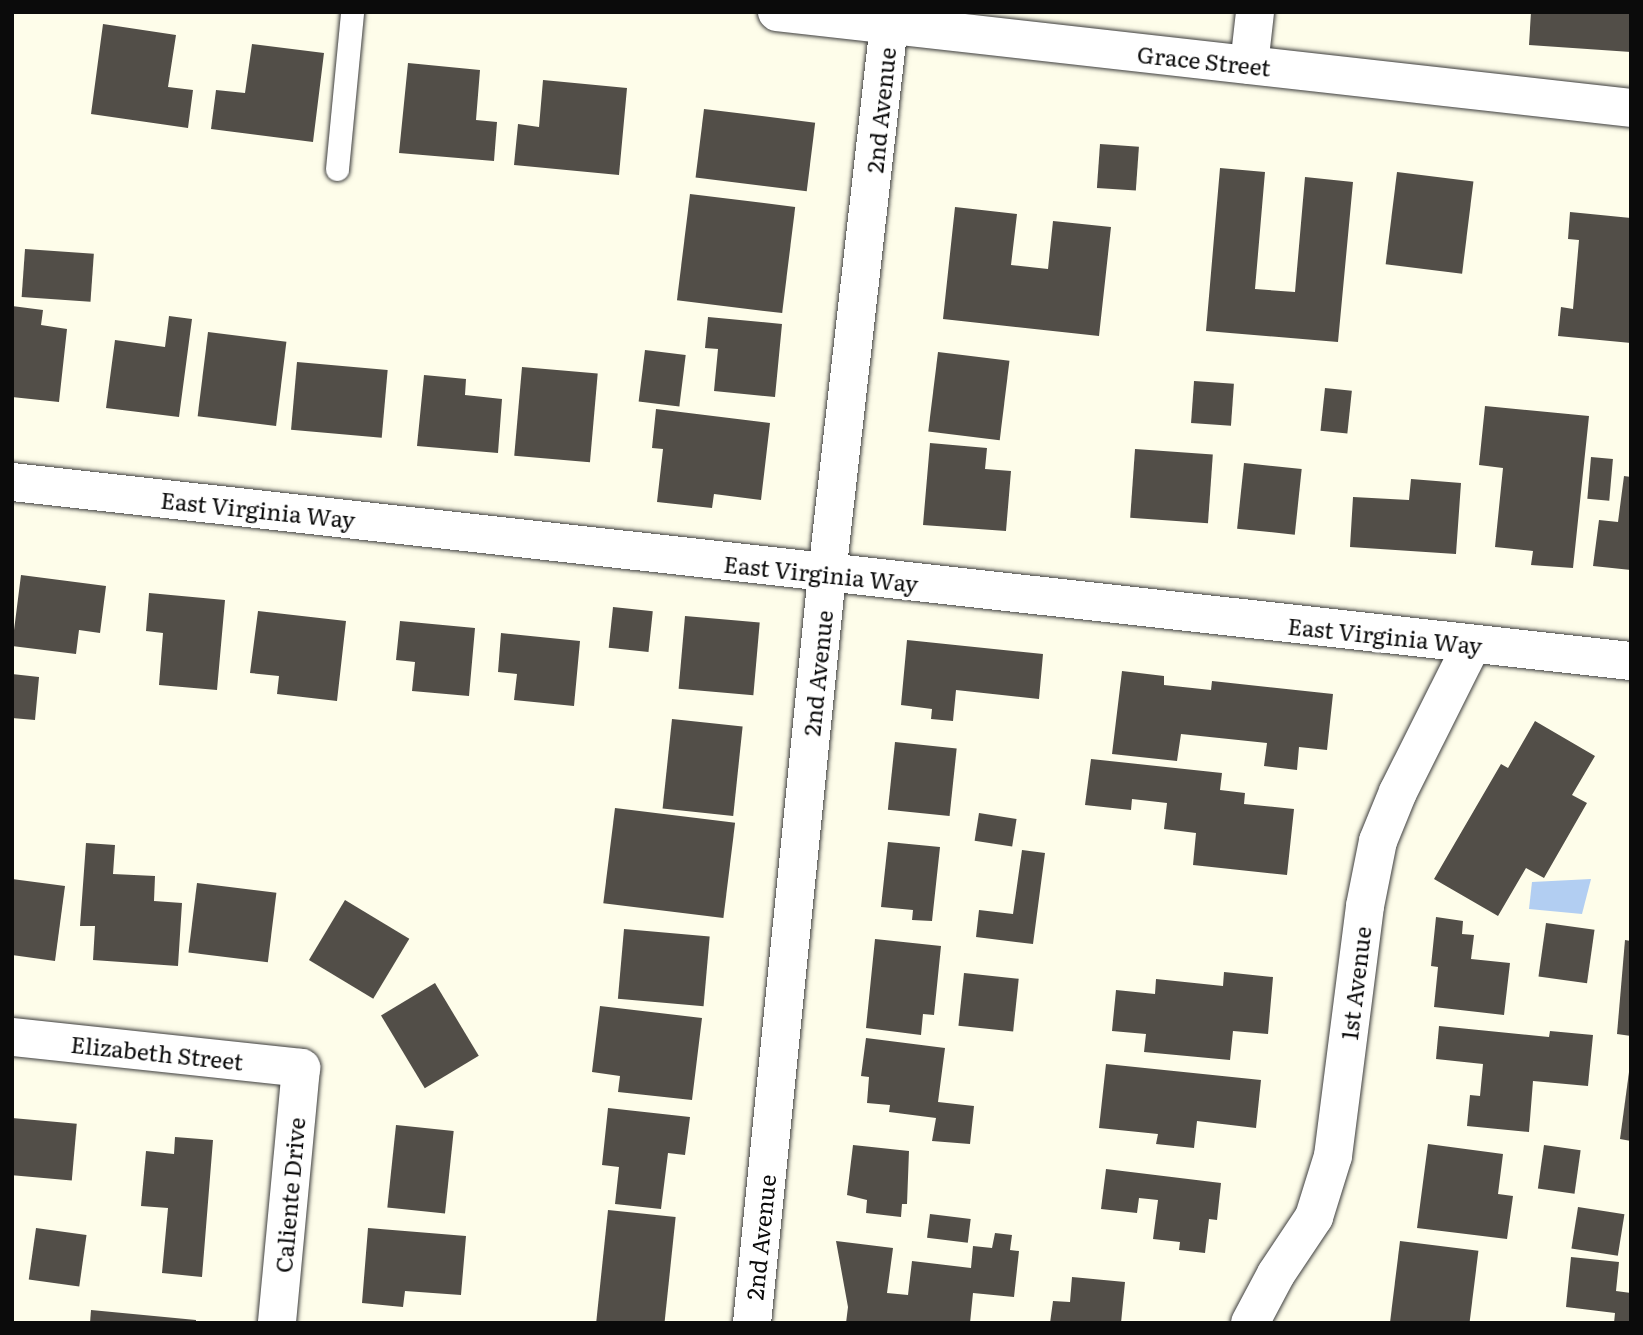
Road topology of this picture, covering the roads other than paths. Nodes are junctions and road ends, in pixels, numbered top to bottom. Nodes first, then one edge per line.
1 (352, 12) edge
2 (777, 12) edge
3 (1255, 12) edge
4 (890, 24) junction
5 (1249, 65) junction
6 (1631, 108) edge
7 (337, 169) dead end
8 (12, 482) edge
9 (827, 574) junction
10 (1472, 644) junction
11 (1631, 662) edge
12 (12, 1037) edge
13 (301, 1068) joint
14 (277, 1323) edge
15 (752, 1323) edge
16 (1250, 1323) edge

1 - 7 lane
2 - 4 street, Grace Street
3 - 5 street
4 - 5 street, Grace Street
4 - 9 street, 2nd Avenue
5 - 6 street, Grace Street
8 - 9 street, East Virginia Way
9 - 10 street, East Virginia Way
9 - 15 street, 2nd Avenue
10 - 11 street, East Virginia Way
10 - 16 street, 1st Avenue
12 - 13 street, Elizabeth Street
13 - 14 street, Caliente Drive

